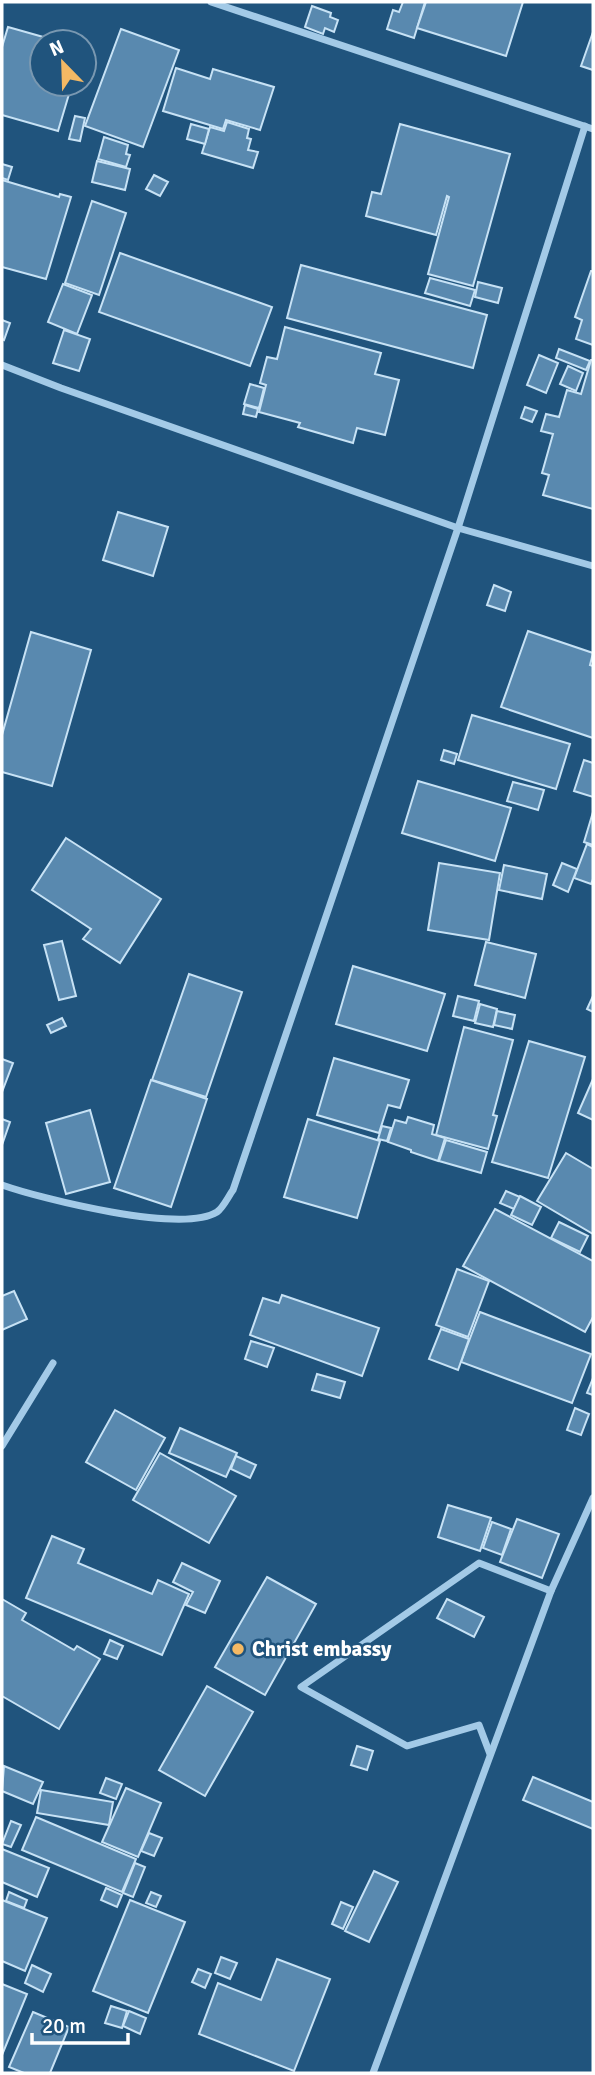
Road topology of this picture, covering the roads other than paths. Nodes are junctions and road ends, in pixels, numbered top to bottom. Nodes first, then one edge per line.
1 (211, 2) edge
2 (589, 128) edge
3 (2, 365) edge
4 (458, 528) junction
5 (593, 566) edge
6 (2, 1185) edge
7 (53, 1363) dead end
8 (2, 1446) edge
9 (593, 1498) edge
10 (551, 1591) junction
11 (490, 1755) junction
12 (373, 2073) edge

1 - 2 street
2 - 4 street
3 - 4 street
4 - 5 street
4 - 6 street
7 - 8 street
9 - 10 street
10 - 11 street
10 - 11 street
11 - 12 street

